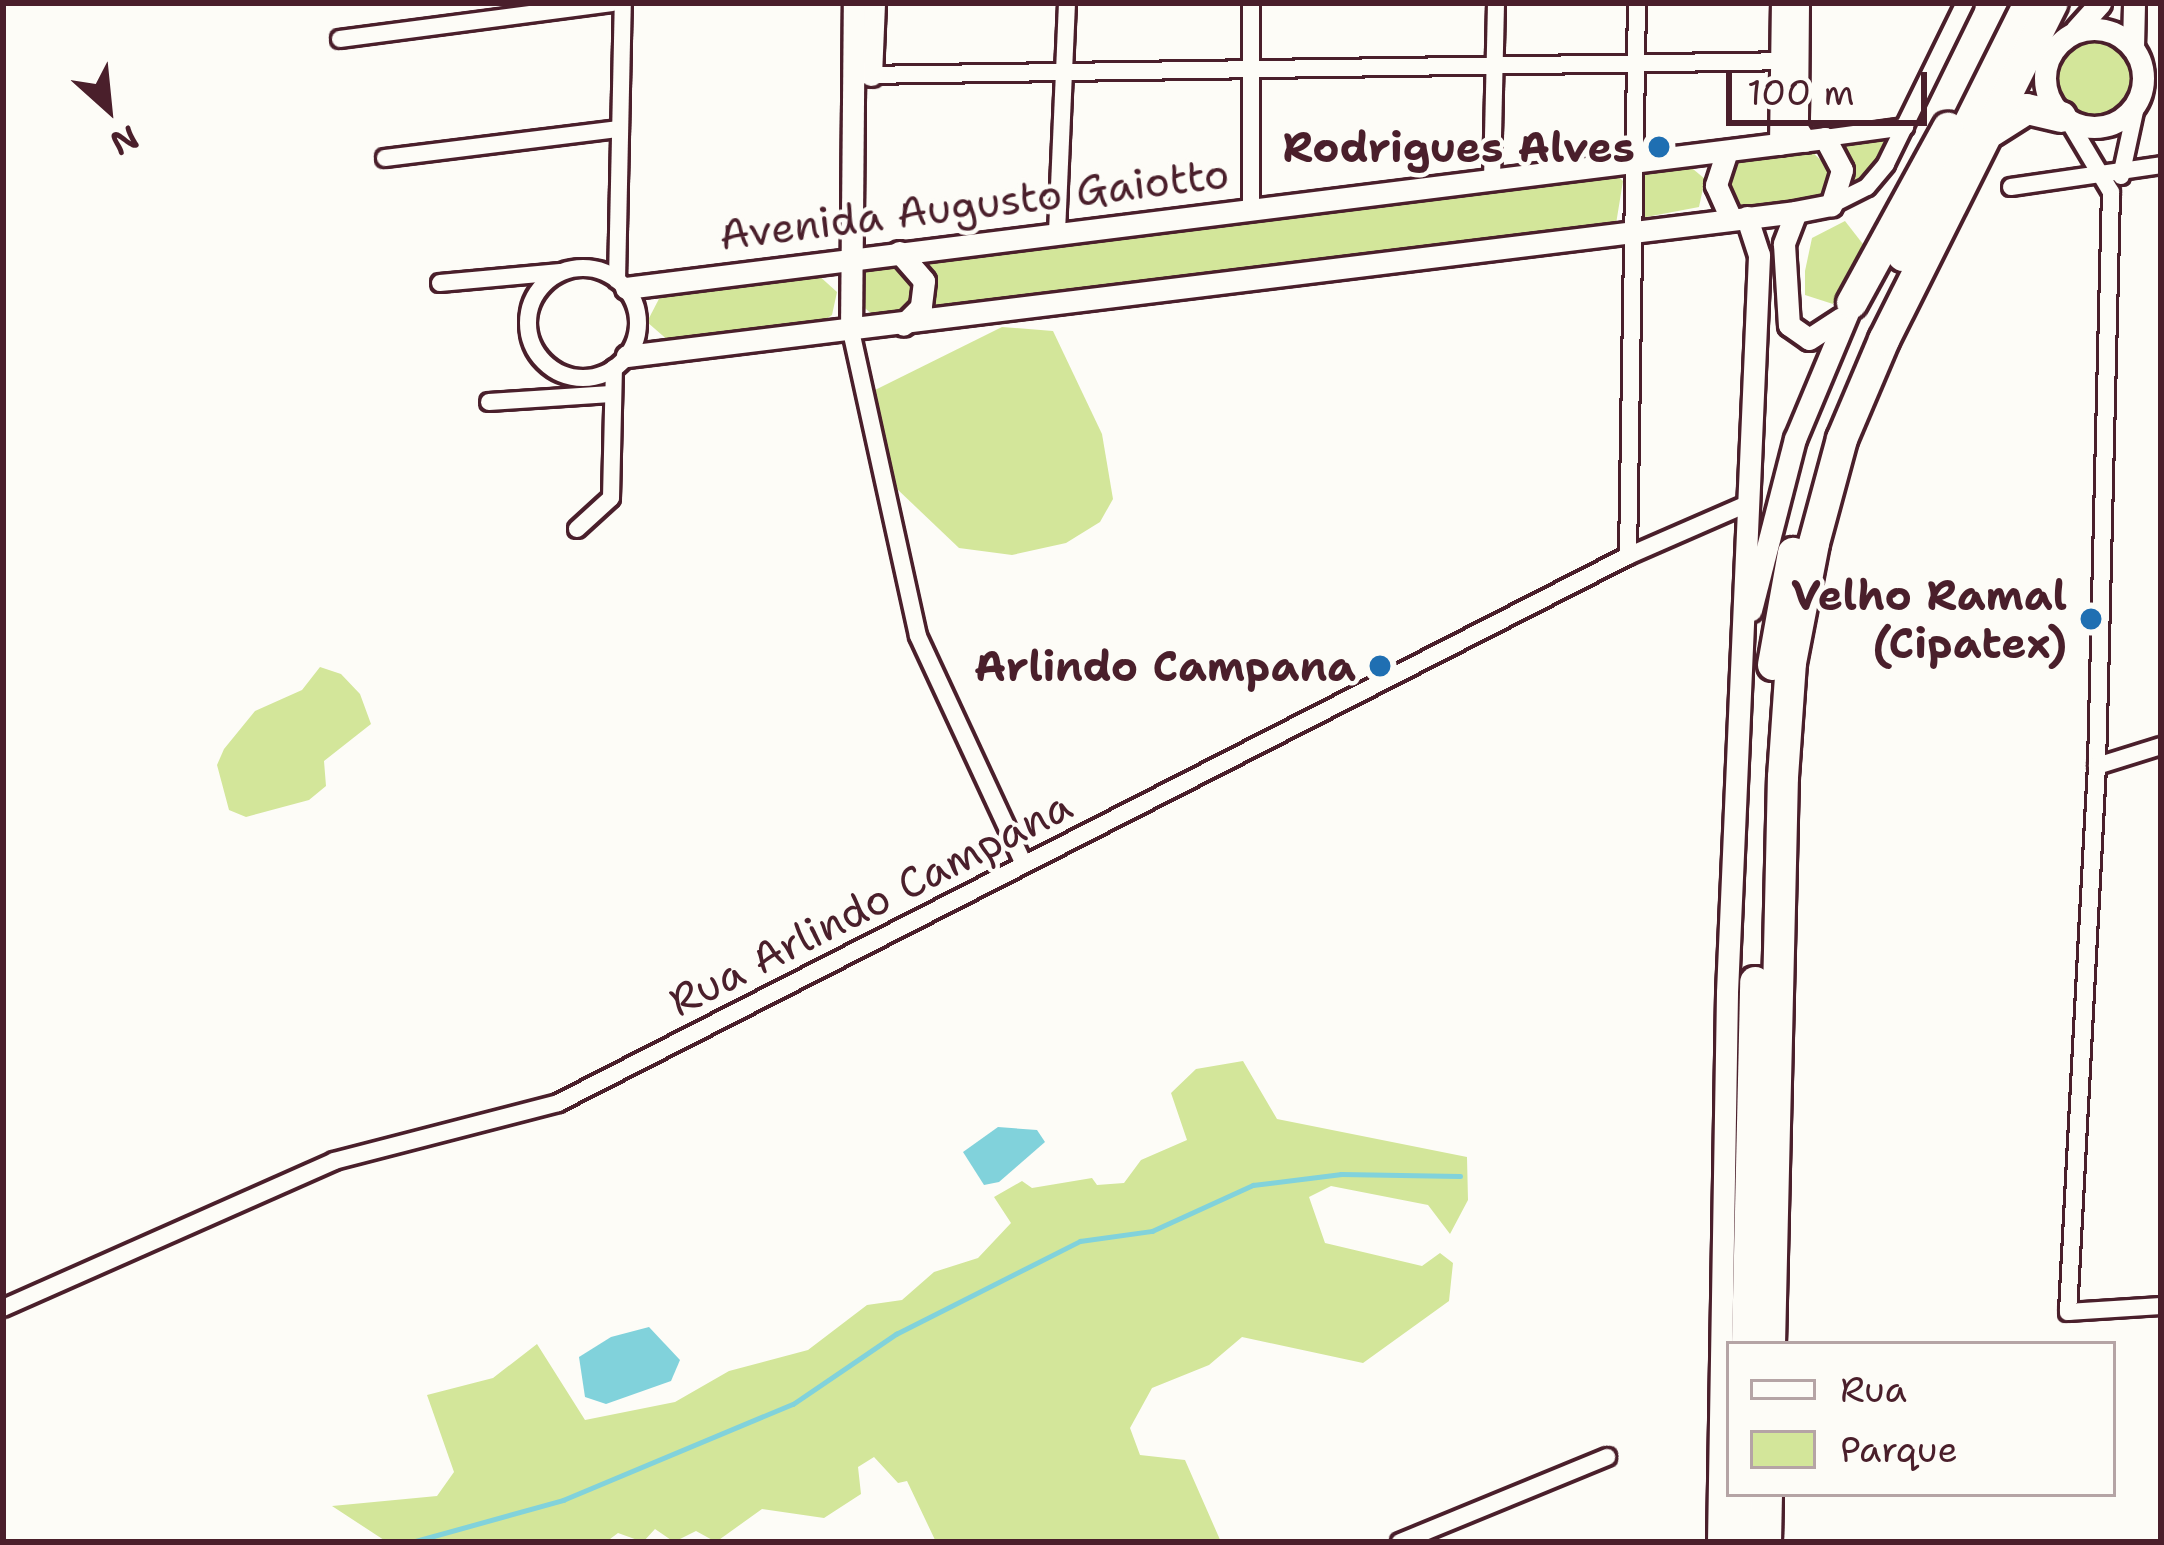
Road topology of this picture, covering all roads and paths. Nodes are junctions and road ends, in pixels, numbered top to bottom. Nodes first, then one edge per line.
1 (612, 3) edge
2 (623, 3) edge
3 (854, 3) edge
4 (874, 3) edge
5 (1067, 3) edge
6 (1252, 3) edge
7 (1496, 3) edge
8 (1637, 3) edge
9 (1782, 3) edge
10 (1798, 3) edge
11 (1966, 3) edge
12 (2053, 3) edge
13 (2100, 3) edge
14 (2134, 3) edge
15 (498, 10) edge
16 (2022, 16) edge
17 (2075, 30) junction
18 (340, 39) dead end
19 (2133, 48) junction
20 (1789, 61) junction
21 (1636, 64) junction
22 (1495, 67) junction
23 (1250, 70) junction
24 (1066, 72) junction
25 (862, 75) junction
26 (2137, 102) junction
27 (2066, 121) junction
28 (1904, 127) junction
29 (620, 129) junction
30 (1987, 134) junction
31 (1815, 139) junction
32 (1780, 144) junction
33 (1727, 151) junction
34 (385, 158) dead end
35 (1633, 163) junction
36 (2161, 165) edge
37 (2115, 172) junction
38 (1492, 180) junction
39 (2011, 187) dead end
40 (1831, 205) junction
41 (1251, 209) junction
42 (1796, 212) junction
43 (1740, 218) junction
44 (1633, 231) junction
45 (1057, 232) junction
46 (849, 250) junction
47 (899, 252) junction
48 (567, 271) junction
49 (440, 283) dead end
50 (621, 284) junction
51 (1852, 303) junction
52 (903, 326) junction
53 (851, 331) junction
54 (621, 362) junction
55 (611, 394) junction
56 (489, 402) dead end
57 (1747, 504) junction
58 (578, 529) dead end
59 (1628, 556) junction
60 (1741, 658) junction
61 (2161, 746) edge
62 (2097, 766) junction
63 (1024, 864) junction
64 (2161, 1306) edge
65 (3, 1308) edge
66 (1747, 1341) edge
67 (1770, 1341) edge
68 (1607, 1457) dead end
69 (1744, 1497) edge
70 (1767, 1497) edge
71 (1400, 1542) edge
72 (1718, 1542) edge
73 (1743, 1542) edge
74 (1766, 1542) edge

1 - 15 street
2 - 29 street
3 - 25 street
4 - 25 street
5 - 24 street
6 - 23 street
7 - 22 street
8 - 21 street
9 - 20 street
10 - 20 street
11 - 28 street
12 - 30 highway
13 - 17 street
14 - 19 street
15 - 18 street
16 - 51 highway
16 - 66 highway
17 - 19 street
17 - 27 street
19 - 26 street
20 - 21 street
20 - 31 street
20 - 32 street
21 - 22 street
21 - 35 street
22 - 23 street
22 - 38 street
23 - 24 street
23 - 41 street
24 - 25 street
24 - 45 street
25 - 46 street
26 - 27 street
26 - 37 street
27 - 30 highway
27 - 37 street
28 - 31 street, Avenida Augusto Gaiotto
28 - 40 street
29 - 34 street
29 - 50 street
30 - 67 highway
31 - 32 street, Avenida Augusto Gaiotto
31 - 40 street
32 - 33 street, Avenida Augusto Gaiotto
33 - 35 street, Avenida Augusto Gaiotto
33 - 43 street
35 - 38 street, Avenida Augusto Gaiotto
35 - 44 street
36 - 37 street
37 - 39 street
37 - 62 street
38 - 41 street, Avenida Augusto Gaiotto
40 - 42 street
41 - 45 street, Avenida Augusto Gaiotto
42 - 43 street
42 - 51 street
43 - 44 street
43 - 57 street
44 - 52 street
44 - 59 street
45 - 47 street, Avenida Augusto Gaiotto
46 - 47 street, Avenida Augusto Gaiotto
46 - 50 street, Avenida Augusto Gaiotto
46 - 53 street
47 - 52 street
48 - 49 street
48 - 50 street
48 - 54 street
50 - 54 street
51 - 60 street
52 - 53 street
53 - 54 street
53 - 63 street
54 - 55 street
55 - 56 street
55 - 58 street
57 - 59 street, Rua Arlindo Campana
57 - 60 street
59 - 63 street, Rua Arlindo Campana
60 - 72 street
61 - 62 street
62 - 64 street
63 - 65 street, Rua Arlindo Campana
68 - 71 street
69 - 73 highway
70 - 74 highway

